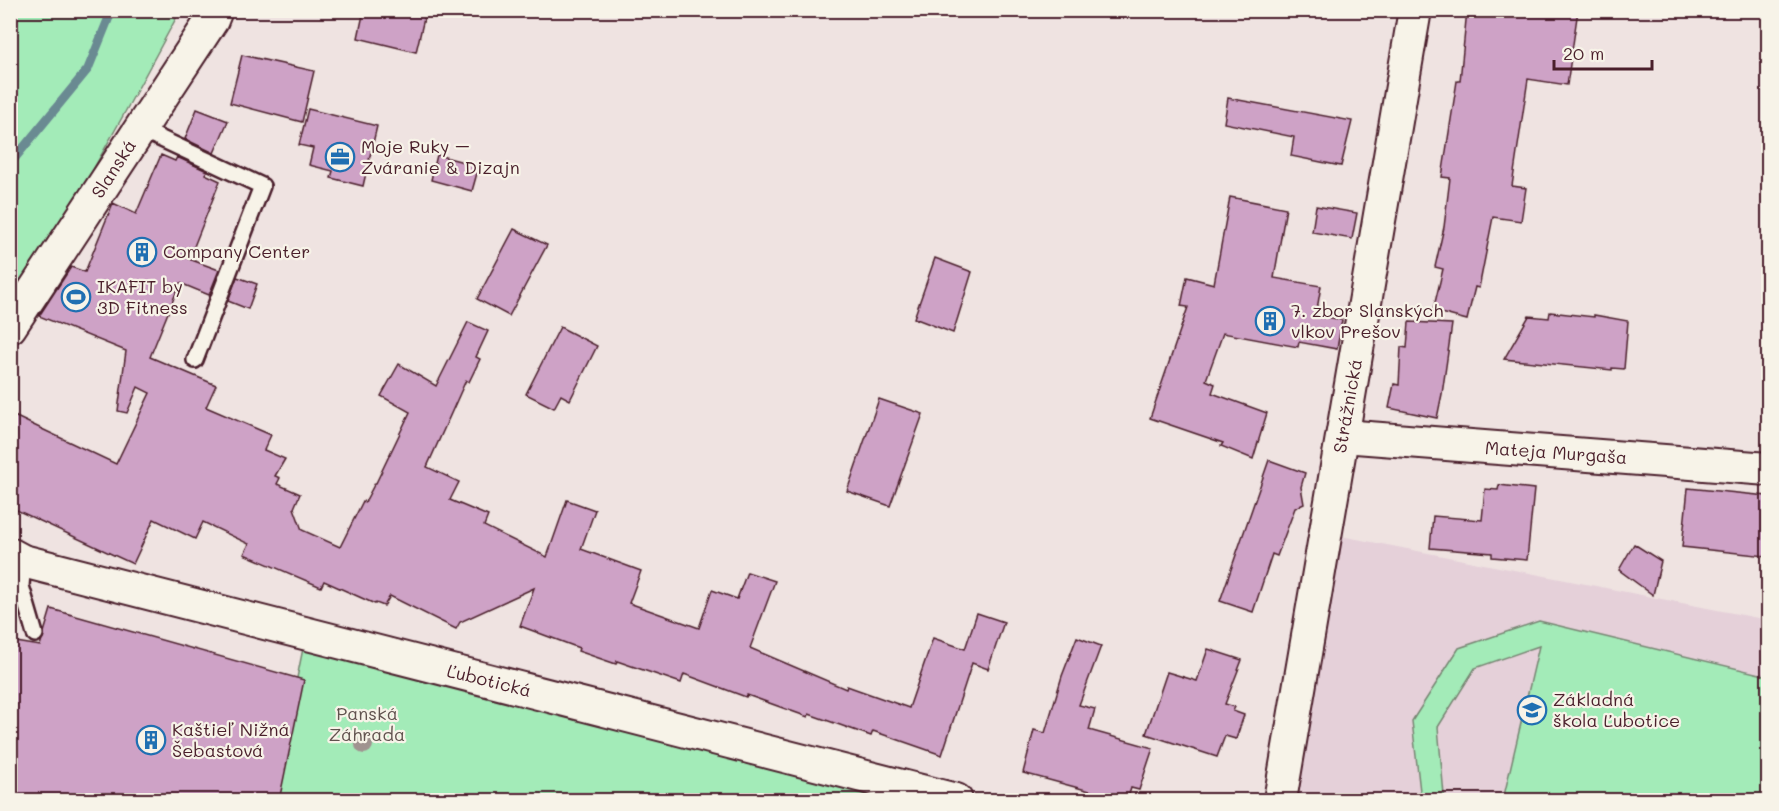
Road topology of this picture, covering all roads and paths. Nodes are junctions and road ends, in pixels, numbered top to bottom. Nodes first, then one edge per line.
1 (216, 10) edge
2 (1415, 10) edge
3 (140, 129) junction
4 (10, 327) edge
5 (195, 360) dead end
6 (1342, 436) junction
7 (1768, 469) edge
8 (17, 557) edge
9 (35, 634) dead end
10 (956, 801) edge
11 (1280, 801) edge

1 - 3 street, Slanská
2 - 6 street, Strážnická
3 - 4 street, Slanská
3 - 5 lane
6 - 7 street, Mateja Murgaša
6 - 11 street, Strážnická
8 - 9 lane
8 - 10 street, Ľubotická

